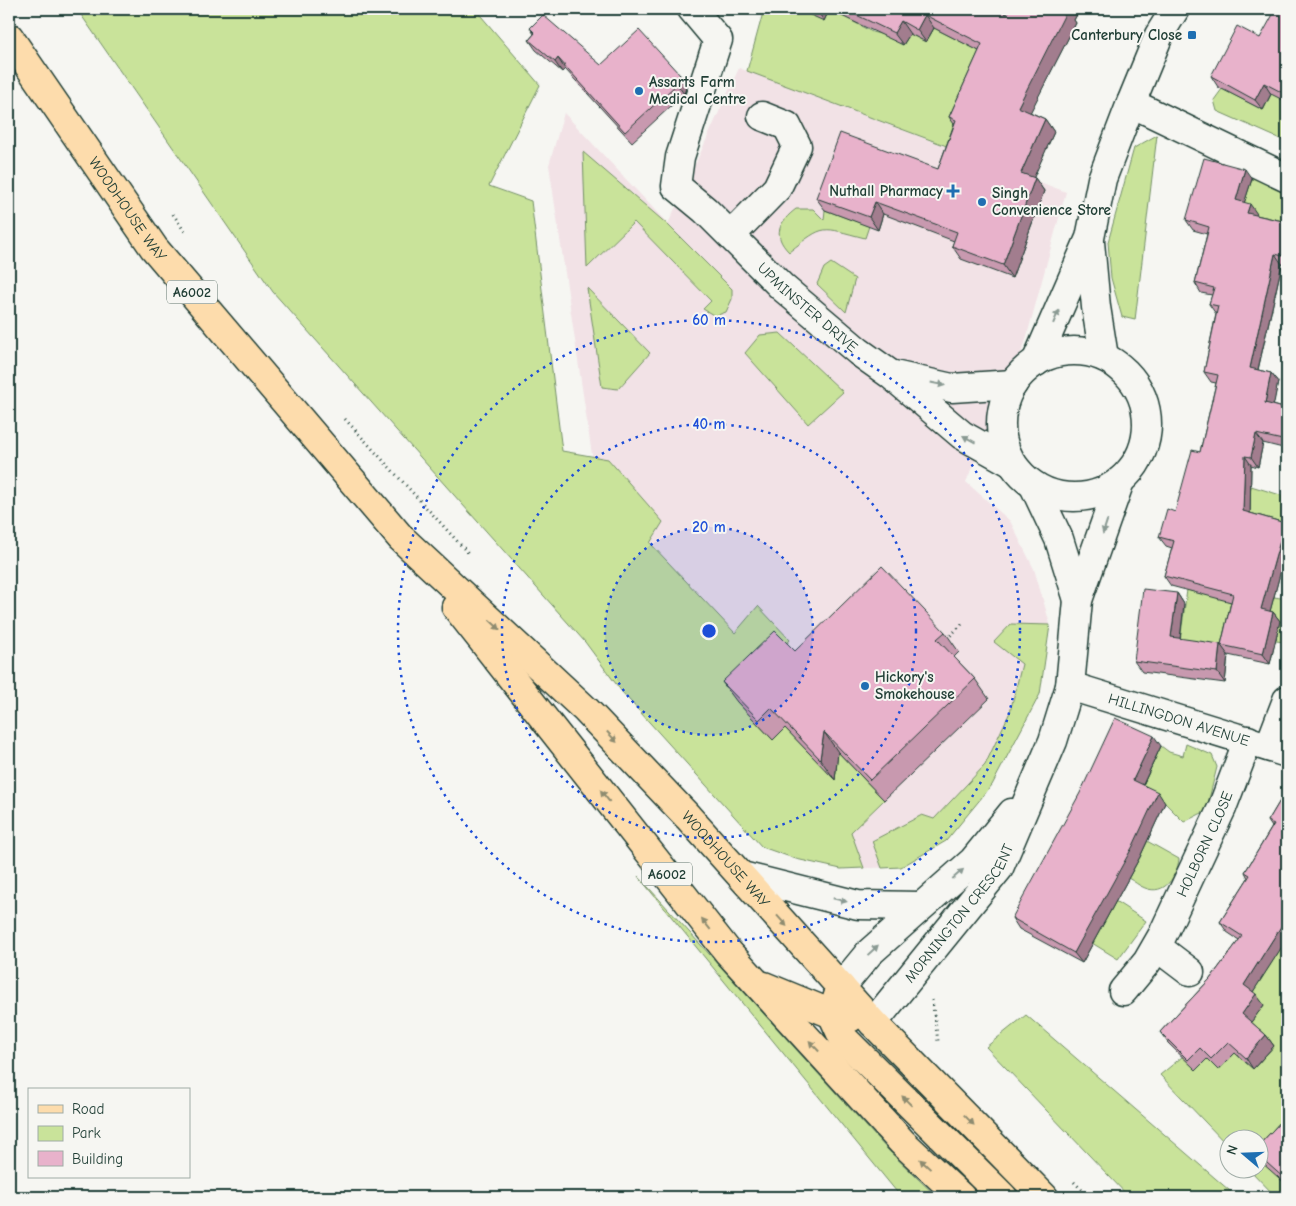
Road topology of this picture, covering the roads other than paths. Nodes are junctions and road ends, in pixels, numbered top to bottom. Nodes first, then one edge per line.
1 (692, 9) edge
2 (1175, 9) edge
3 (9, 37) edge
4 (1131, 103) junction
5 (762, 116) dead end
6 (1287, 178) edge
7 (731, 235) junction
8 (1090, 238) junction
9 (1104, 358) junction
10 (1036, 362) junction
11 (890, 374) junction
12 (1013, 384) junction
13 (1012, 463) junction
14 (1120, 481) junction
15 (1034, 486) junction
16 (396, 532) junction
17 (1078, 600) junction
18 (1070, 686) junction
19 (1287, 700) edge
20 (1268, 747) edge
21 (1029, 792) junction
22 (742, 876) junction
23 (921, 906) junction
24 (1157, 946) junction
25 (1190, 972) dead end
26 (757, 983) junction
27 (841, 987) junction
28 (1122, 991) dead end
29 (832, 1014) junction
30 (873, 1023) junction
31 (961, 1197) edge
32 (1003, 1197) edge
33 (1044, 1197) edge

1 - 7 street, UPMINSTER DRIVE
2 - 4 street, MORNINGTON CRESCENT
3 - 16 main road, WOODHOUSE WAY / A6002
4 - 6 street
4 - 8 street, MORNINGTON CRESCENT
5 - 7 street
7 - 11 street, UPMINSTER DRIVE
8 - 9 street, MORNINGTON CRESCENT
10 -> 8 street, MORNINGTON CRESCENT
9 - 10 street, MORNINGTON CRESCENT
9 - 14 street, MORNINGTON CRESCENT
10 - 12 street, MORNINGTON CRESCENT
11 -> 12 street, UPMINSTER DRIVE
13 -> 11 street, UPMINSTER DRIVE
12 - 13 street, MORNINGTON CRESCENT
13 - 15 street, MORNINGTON CRESCENT
14 - 15 street, MORNINGTON CRESCENT
14 -> 17 street, MORNINGTON CRESCENT
15 - 17 street, MORNINGTON CRESCENT
16 -> 22 main road, WOODHOUSE WAY / A6002
26 -> 16 main road, WOODHOUSE WAY / A6002
17 - 18 street, MORNINGTON CRESCENT
18 - 20 street, HILLINGDON AVENUE
18 - 21 street, MORNINGTON CRESCENT
19 - 20 street, HOLBORN CLOSE
20 - 24 street, HOLBORN CLOSE
23 -> 21 street, MORNINGTON CRESCENT
21 - 30 street, MORNINGTON CRESCENT
22 -> 23 street
22 -> 27 main road, WOODHOUSE WAY / A6002
27 -> 23 street, MORNINGTON CRESCENT
24 - 25 street
24 - 28 street, HOLBORN CLOSE
26 - 29 main road
31 -> 26 main road, WOODHOUSE WAY / A6002
27 - 29 main road
27 - 30 main road, WOODHOUSE WAY / A6002
29 - 30 main road
32 -> 29 main road
30 -> 33 main road, WOODHOUSE WAY / A6002

